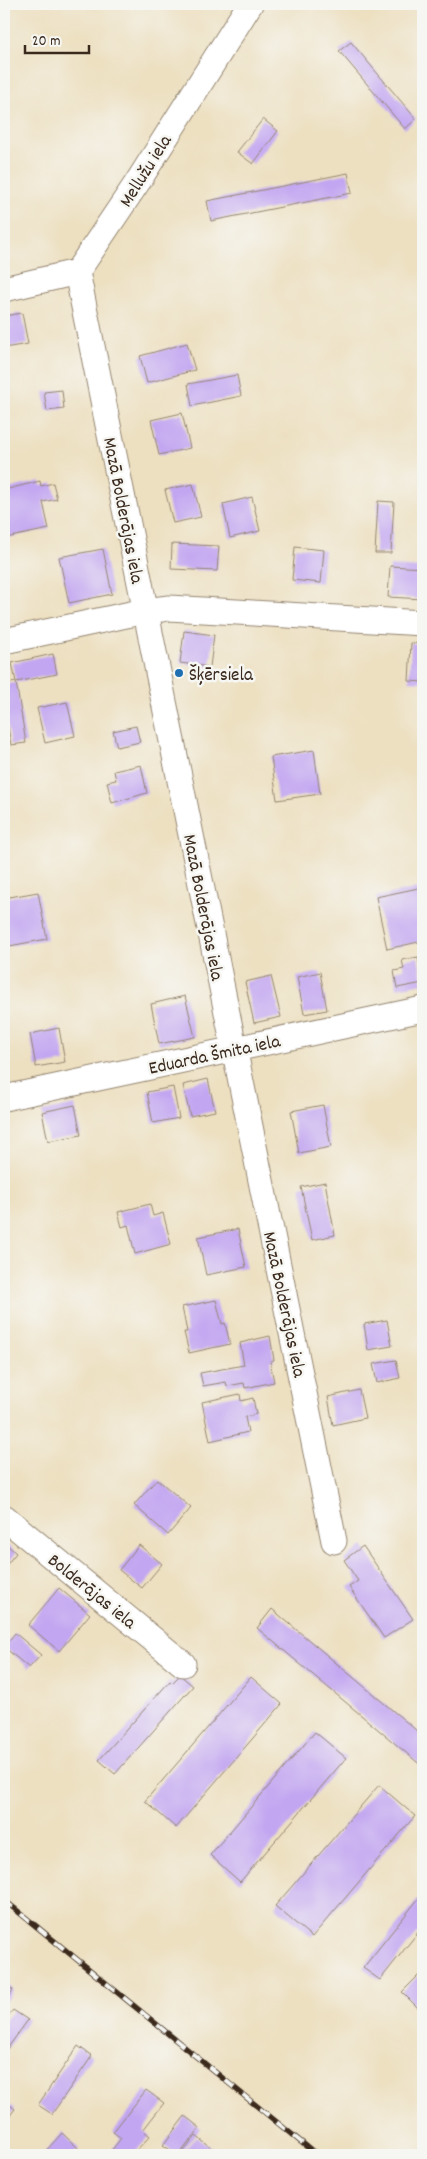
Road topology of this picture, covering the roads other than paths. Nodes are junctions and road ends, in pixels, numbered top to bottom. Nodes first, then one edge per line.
1 (250, 4) edge
2 (77, 272) junction
3 (4, 289) edge
4 (145, 611) junction
5 (423, 622) edge
6 (4, 641) edge
7 (423, 1009) edge
8 (233, 1049) junction
9 (4, 1098) edge
10 (4, 1516) edge
11 (334, 1541) dead end
12 (183, 1664) dead end

1 - 2 street, Mellužu iela
2 - 3 street
2 - 4 street, Mazā Bolderājas iela
4 - 5 street
4 - 6 street
4 - 8 street, Mazā Bolderājas iela
7 - 8 street, Eduarda Šmita iela
8 - 9 street, Eduarda Šmita iela
8 - 11 street, Mazā Bolderājas iela
10 - 12 street, Bolderājas iela

